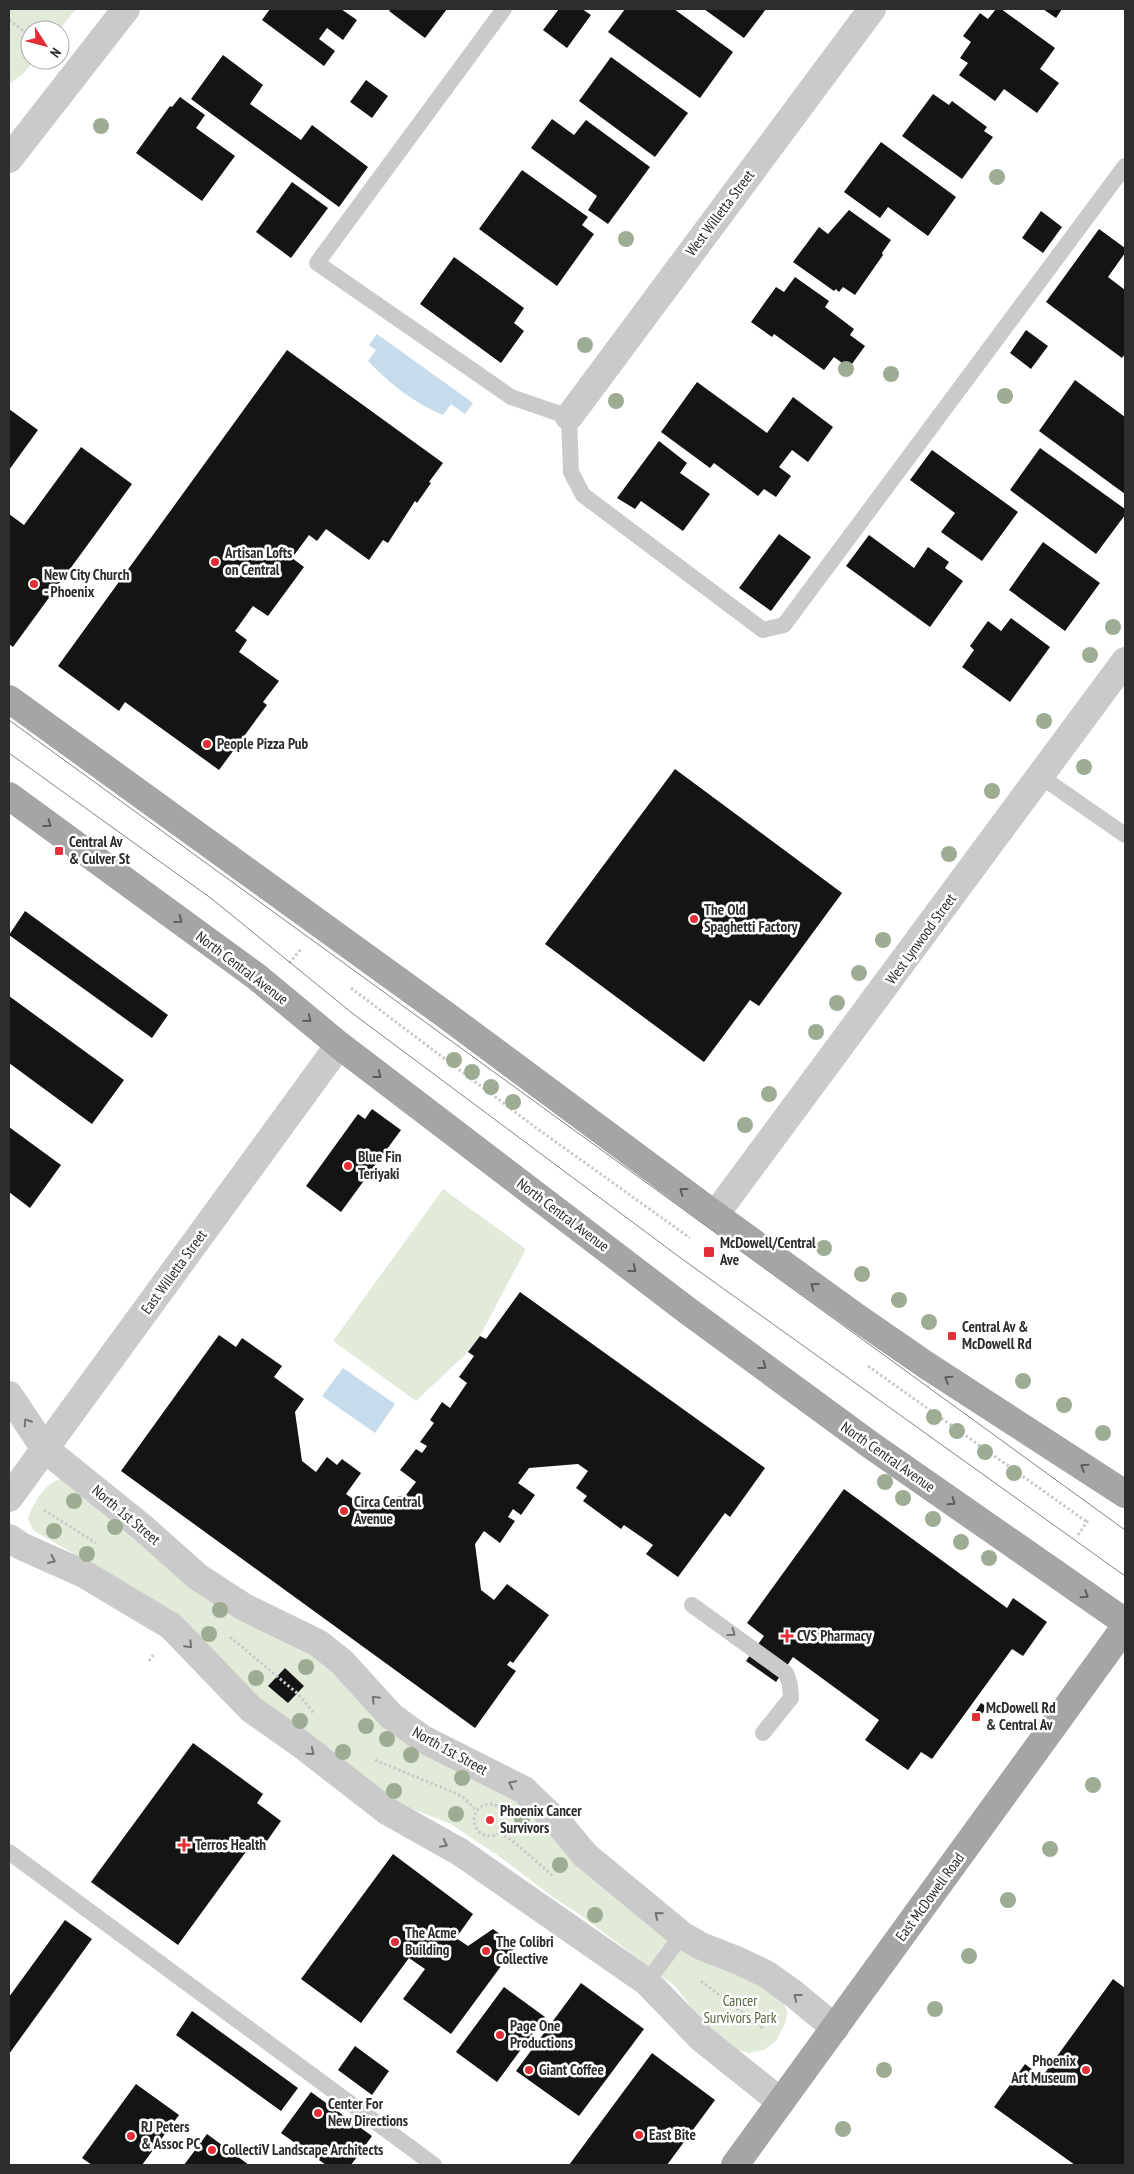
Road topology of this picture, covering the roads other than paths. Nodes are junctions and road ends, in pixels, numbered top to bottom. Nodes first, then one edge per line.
1 (126, 9) edge
2 (504, 9) edge
3 (872, 9) edge
4 (9, 159) edge
5 (1125, 166) edge
6 (569, 417) junction
7 (1125, 661) edge
8 (9, 699) edge
9 (1040, 776) junction
10 (9, 796) edge
11 (1125, 835) edge
12 (340, 1045) junction
13 (715, 1214) junction
14 (9, 1395) edge
15 (45, 1449) junction
16 (1125, 1494) edge
17 (9, 1498) edge
18 (9, 1538) edge
19 (692, 1605) dead end
20 (1125, 1622) edge
21 (1125, 1627) edge
22 (763, 1733) dead end
23 (9, 1852) edge
24 (682, 1935) junction
25 (647, 1982) junction
26 (835, 2028) junction
27 (781, 2102) junction
28 (434, 2165) edge
29 (735, 2165) edge

1 - 4 street
2 - 6 lane
3 - 6 street, West Willetta Street
5 - 6 lane
7 - 9 street, West Lynwood Street
13 -> 8 main road
9 - 11 lane
9 - 13 street, West Lynwood Street
10 -> 12 main road, North Central Avenue
12 - 15 street, East Willetta Street
12 -> 20 main road, North Central Avenue
16 -> 13 main road
15 -> 14 street, North 1st Street
15 - 17 street, East Willetta Street
24 -> 15 street, North 1st Street
18 -> 25 street
19 -> 22 lane
21 - 26 main road, East McDowell Road
23 - 28 lane
24 - 25 lane
26 -> 24 street, North 1st Street
25 - 27 street
26 - 27 main road, East McDowell Road
27 - 29 main road, East McDowell Road

